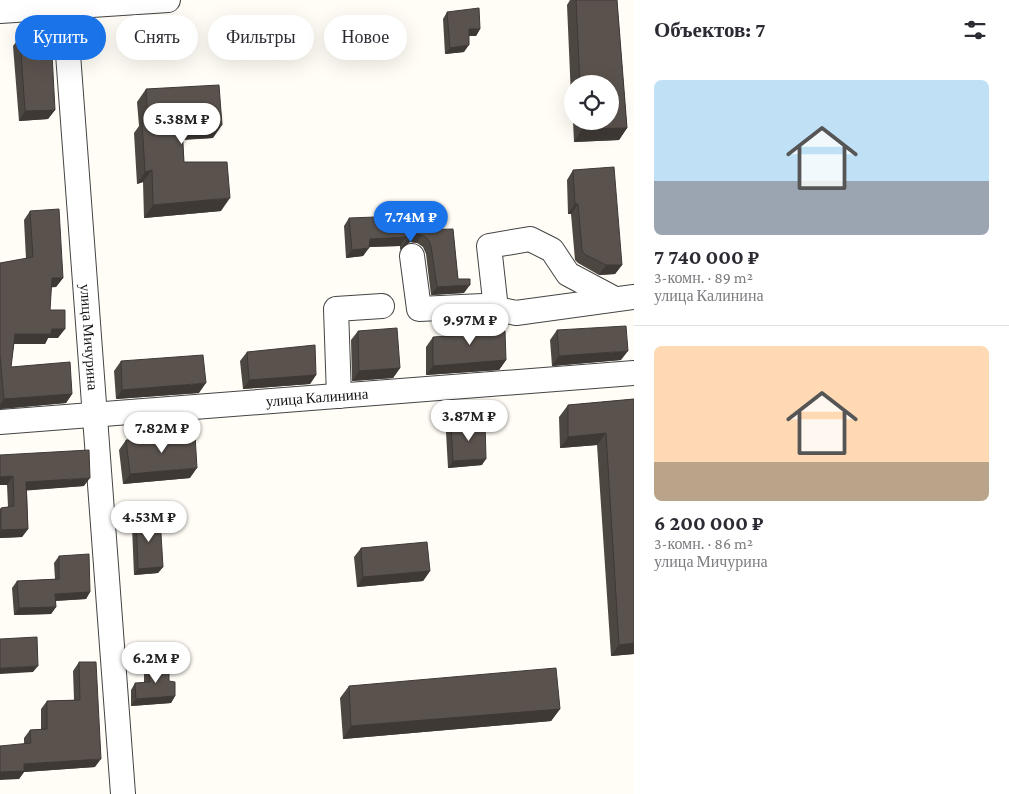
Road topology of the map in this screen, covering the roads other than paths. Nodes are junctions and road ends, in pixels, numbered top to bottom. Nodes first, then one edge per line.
1 (168, 0) edge
2 (64, 3) edge
3 (0, 11) edge
4 (412, 256) dead end
5 (625, 298) edge
6 (382, 306) dead end
7 (496, 309) junction
8 (634, 373) edge
9 (339, 396) junction
10 (94, 415) junction
11 (0, 422) edge
12 (123, 794) edge

1 - 2 street
2 - 3 street
2 - 10 street, улица Мичурина
4 - 7 street
5 - 7 street
5 - 7 street
6 - 9 street
8 - 9 street, улица Калинина
9 - 10 street, улица Калинина
10 - 11 street, улица Калинина
10 - 12 street, улица Мичурина

